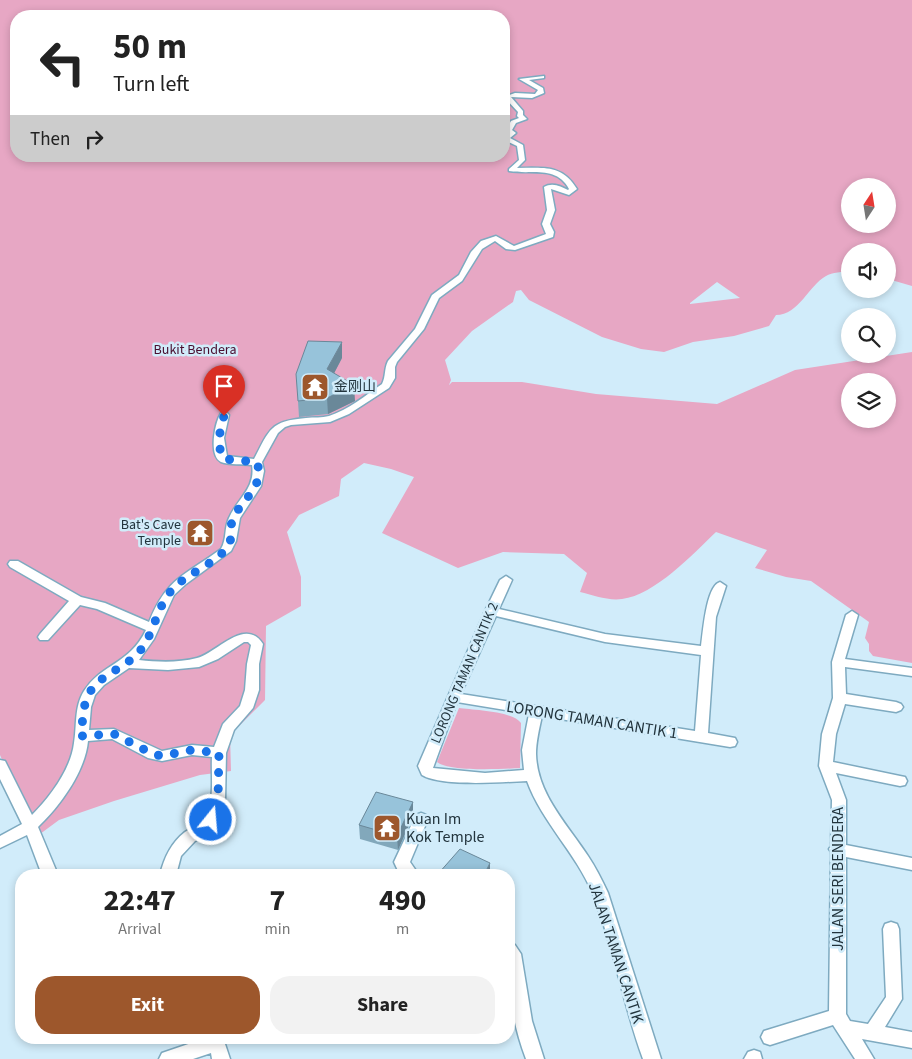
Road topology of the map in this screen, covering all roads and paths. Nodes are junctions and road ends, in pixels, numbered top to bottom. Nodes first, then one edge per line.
1 (542, 77) dead end
2 (510, 96) edge
3 (510, 100) edge
4 (510, 128) edge
5 (510, 140) edge
6 (224, 416) dead end
7 (257, 462) junction
8 (14, 564) dead end
9 (506, 580) dead end
10 (720, 586) dead end
11 (77, 600) junction
12 (492, 611) junction
13 (852, 614) dead end
14 (153, 628) junction
15 (44, 637) dead end
16 (706, 652) junction
17 (838, 662) junction
18 (127, 664) junction
19 (912, 672) edge
20 (453, 697) junction
21 (840, 698) junction
22 (896, 708) dead end
23 (536, 711) junction
24 (81, 736) junction
25 (701, 737) junction
26 (730, 742) dead end
27 (219, 753) junction
28 (0, 765) edge
29 (826, 766) junction
30 (532, 775) junction
31 (900, 781) dead end
32 (421, 819) dead end
33 (29, 827) junction
34 (0, 842) edge
35 (837, 849) junction
36 (912, 864) edge
37 (48, 869) edge
38 (169, 869) edge
39 (404, 869) edge
40 (891, 929) dead end
41 (515, 968) edge
42 (841, 1022) junction
43 (872, 1033) junction
44 (770, 1037) dead end
45 (912, 1040) edge
46 (217, 1046) edge
47 (168, 1059) edge
48 (536, 1059) edge
49 (652, 1059) edge
50 (865, 1059) edge

1 - 2 street
3 - 4 street
5 - 7 street
6 - 7 street
7 - 14 street
8 - 11 street
9 - 12 street, LORONG TAMAN CANTIK 2
10 - 16 street
11 - 14 street
11 - 15 street
12 - 16 street
12 - 20 street, LORONG TAMAN CANTIK 2
13 - 17 street, JALAN SERI BENDERA
14 - 18 street
16 - 25 street
17 - 19 street
17 - 21 street, JALAN SERI BENDERA
18 - 24 street
18 - 27 street
20 - 23 street, LORONG TAMAN CANTIK 1
20 - 30 street, LORONG TAMAN CANTIK 2
21 - 22 street
21 - 29 street, JALAN SERI BENDERA
23 - 25 street, LORONG TAMAN CANTIK 1
23 - 30 street, JALAN TAMAN CANTIK
24 - 27 street
24 - 33 street
25 - 26 street, LORONG TAMAN CANTIK 1
27 - 38 street
28 - 33 street
29 - 31 street
29 - 35 street, JALAN SERI BENDERA
30 - 49 street, JALAN TAMAN CANTIK
32 - 39 street
33 - 34 street
33 - 37 street
35 - 36 street
35 - 42 street, JALAN SERI BENDERA
40 - 43 street
41 - 48 street
42 - 43 street
42 - 44 street
42 - 50 street
43 - 45 street
46 - 47 street

